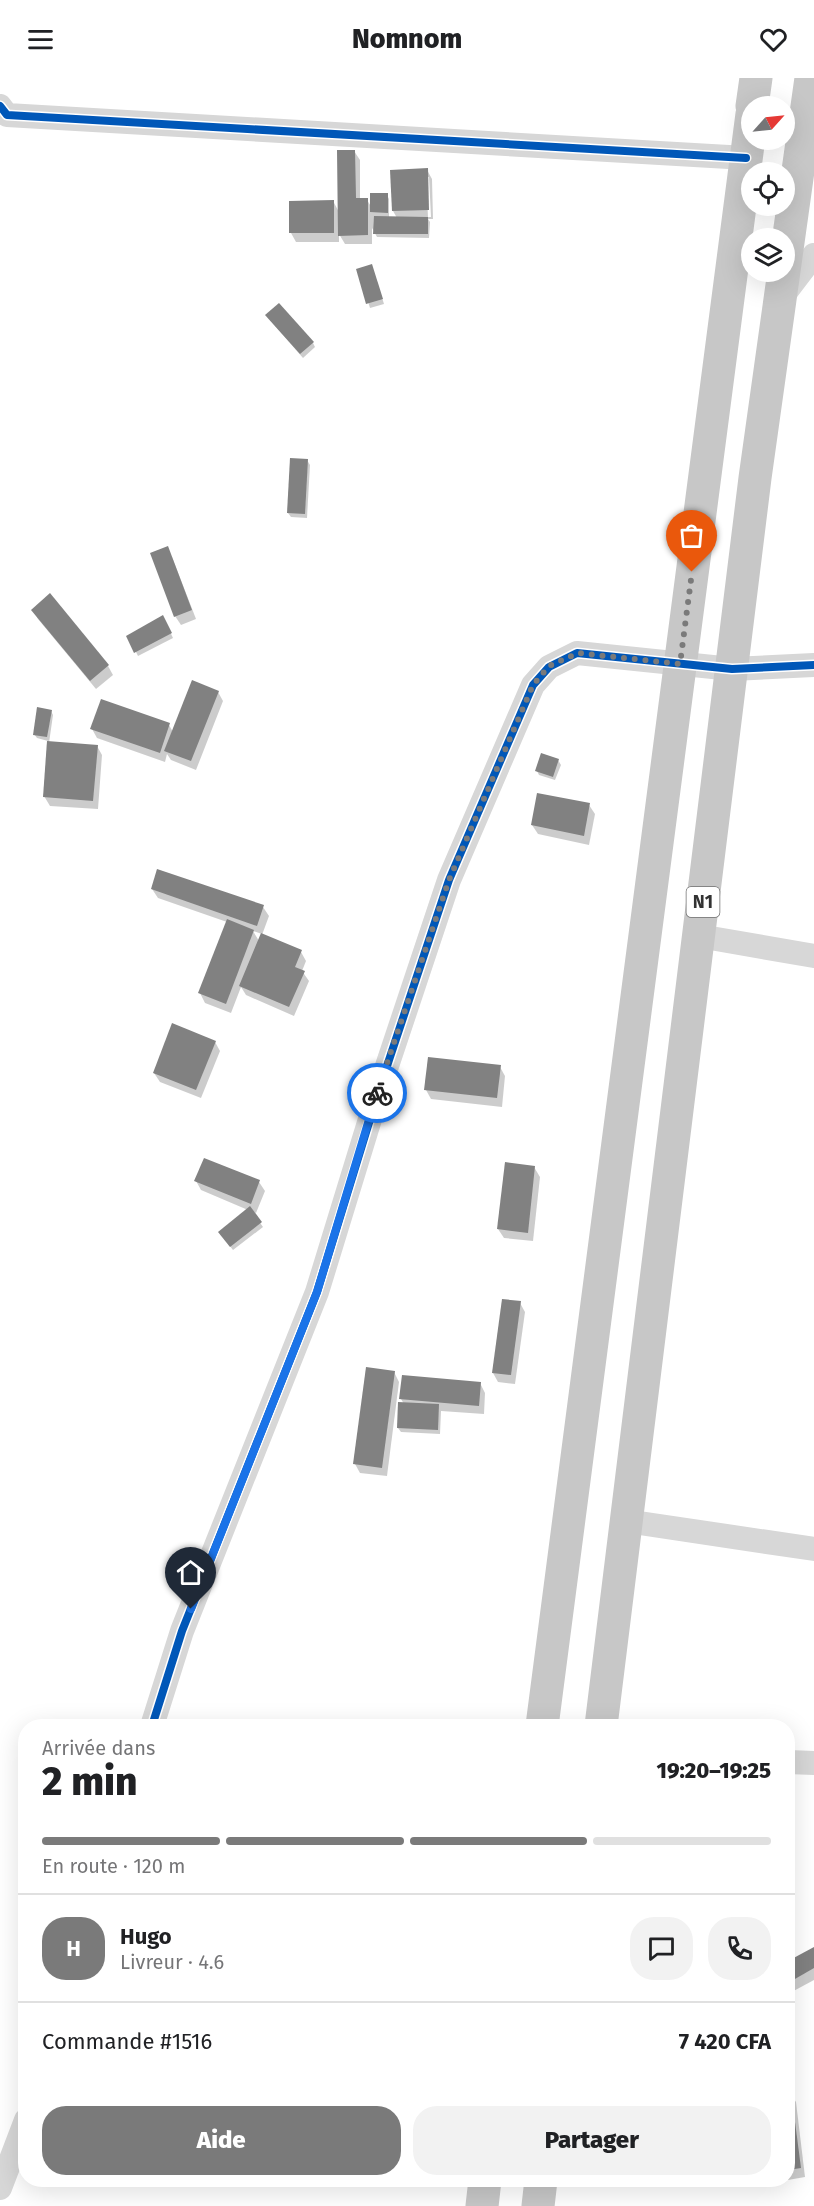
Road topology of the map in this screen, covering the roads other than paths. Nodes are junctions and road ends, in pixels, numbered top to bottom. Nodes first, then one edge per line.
1 (756, 78) edge
2 (811, 78) edge
3 (753, 96) edge
4 (0, 106) edge
5 (747, 150) edge
6 (746, 158) junction
7 (814, 255) edge
8 (782, 297) junction
9 (680, 664) junction
10 (814, 665) edge
11 (732, 669) junction
12 (699, 936) junction
13 (814, 956) edge
14 (626, 1521) junction
15 (814, 1549) edge
16 (154, 1719) edge
17 (543, 1719) edge
18 (602, 1719) edge
19 (795, 1762) edge
20 (814, 1763) edge
21 (18, 2141) edge
22 (484, 2187) edge
23 (540, 2187) edge
24 (0, 2188) edge
25 (482, 2206) edge
26 (538, 2206) edge

1 - 3 highway
2 - 8 highway, N1
4 - 6 street
5 - 6 highway
6 - 9 highway
7 - 8 street
8 - 11 highway, N1
9 - 11 street
9 - 16 street
9 - 17 highway
10 - 11 street
11 - 12 highway, N1
12 - 13 street
12 - 14 highway, N1
14 - 15 street
14 - 18 highway, N1
19 - 20 street
21 - 24 street
22 - 25 highway
23 - 26 highway

